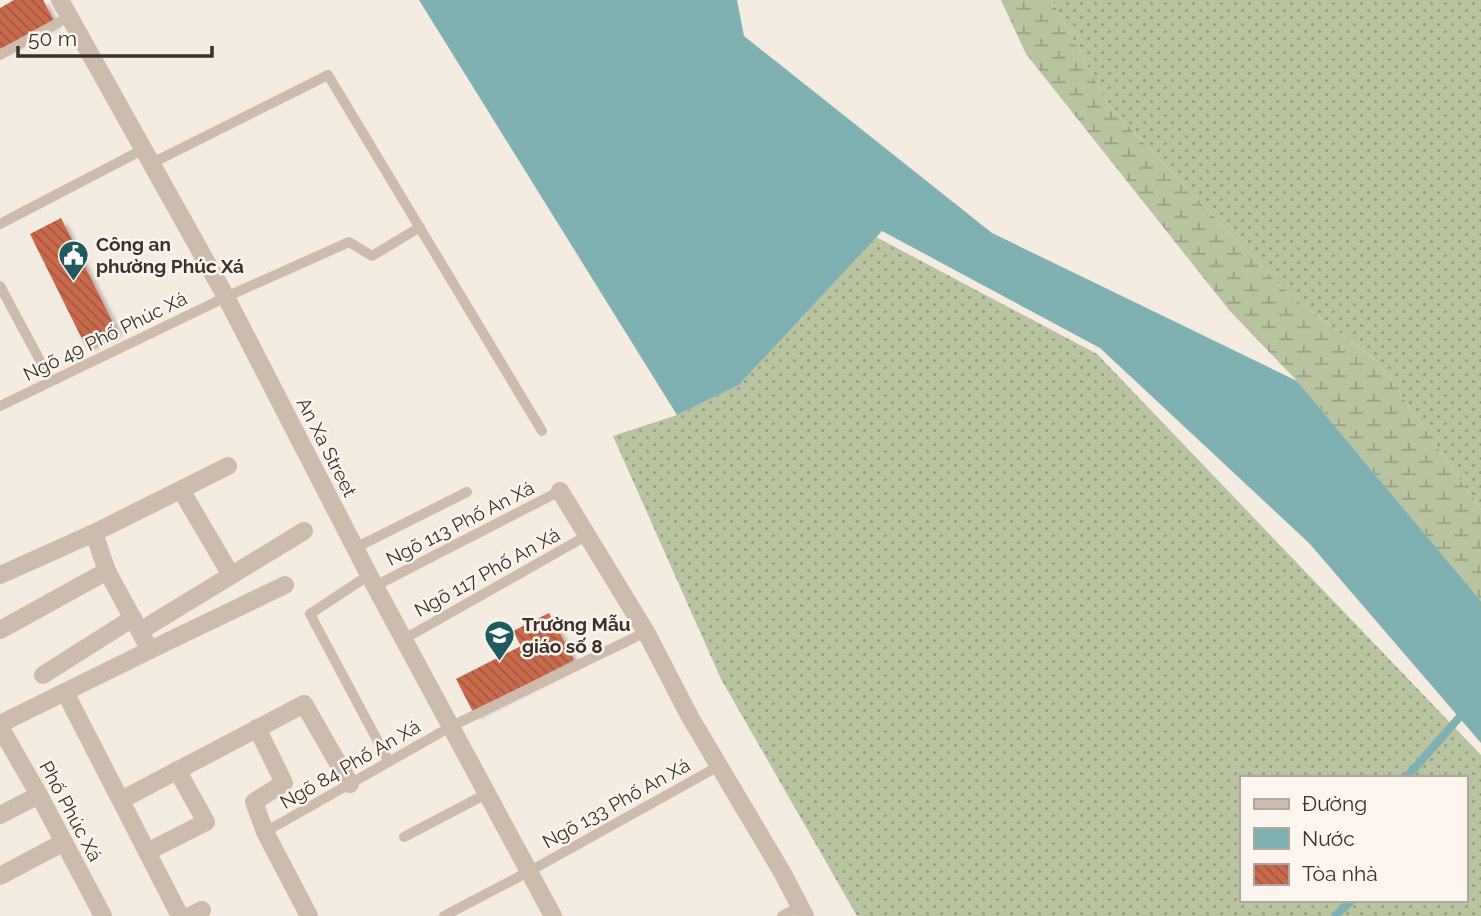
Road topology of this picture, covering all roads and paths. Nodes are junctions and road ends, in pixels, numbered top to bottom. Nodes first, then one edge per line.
1 (60, 0) edge
2 (69, 16) junction
3 (0, 55) edge
4 (148, 156) junction
5 (0, 224) edge
6 (420, 227) junction
7 (0, 286) edge
8 (226, 297) junction
9 (51, 381) junction
10 (0, 406) edge
11 (542, 431) dead end
12 (228, 466) dead end
13 (181, 490) junction
14 (560, 491) joint
15 (467, 492) dead end
16 (304, 531) dead end
17 (94, 533) junction
18 (586, 536) junction
19 (355, 548) junction
20 (107, 571) junction
21 (0, 575) edge
22 (231, 575) junction
23 (372, 580) junction
24 (285, 585) dead end
25 (136, 625) junction
26 (0, 630) edge
27 (646, 632) junction
28 (404, 639) junction
29 (150, 650) junction
30 (43, 675) dead end
31 (65, 692) junction
32 (0, 725) edge
33 (452, 726) junction
34 (257, 728) junction
35 (389, 762) junction
36 (719, 766) junction
37 (177, 770) junction
38 (350, 784) junction
39 (488, 793) junction
40 (39, 795) junction
41 (121, 800) junction
42 (0, 815) edge
43 (265, 832) junction
44 (404, 837) dead end
45 (64, 842) junction
46 (147, 852) junction
47 (530, 872) junction
48 (0, 876) edge
49 (802, 911) edge
50 (103, 916) edge
51 (180, 916) edge
52 (309, 916) edge
53 (444, 916) edge
54 (553, 916) edge
55 (782, 916) edge

1 - 2 street, An Xa Street
2 - 3 lane
2 - 4 street, An Xa Street
4 - 5 lane
4 - 6 lane
4 - 8 street, An Xa Street
6 - 8 lane, Ngõ 49 Phố Phúc Xá
6 - 11 lane
7 - 9 lane
8 - 9 lane, Ngõ 49 Phố Phúc Xá
8 - 19 street, An Xa Street
9 - 10 lane, Ngõ 49 Phố Phúc Xá
12 - 13 street
13 - 17 street
13 - 22 street
14 - 18 street
14 - 23 lane, Ngõ 113 Phố An Xá
15 - 19 lane
16 - 22 street
17 - 20 street
17 - 21 street
18 - 27 street
18 - 28 lane, Ngõ 117 Phố An Xá
19 - 23 street, An Xa Street
20 - 25 street
20 - 26 street
22 - 25 street
23 - 28 street, An Xa Street
23 - 35 lane, Ngõ 113 Phố An Xá
24 - 29 street
25 - 29 street
25 - 30 street
27 - 33 lane, Ngõ 84 Phố An Xá
27 - 36 street
28 - 33 street, An Xa Street
29 - 31 street
31 - 32 street
31 - 41 street
32 - 40 street, Phố Phúc Xá
33 - 35 lane, Ngõ 84 Phố An Xá
33 - 39 street, An Xa Street
34 - 37 street
34 - 38 street
34 - 43 street
35 - 38 lane, Ngõ 84 Phố An Xá
36 - 47 lane, Ngõ 133 Phố An Xá
36 - 49 street
37 - 41 street
37 - 46 street
38 - 43 lane, Ngõ 84 Phố An Xá
39 - 44 lane
39 - 47 street, An Xa Street
40 - 42 street
40 - 45 street, Phố Phúc Xá
41 - 46 street
43 - 52 street
45 - 48 street
45 - 50 street, Phố Phúc Xá
46 - 51 street
47 - 53 lane, Ngõ 133 Phố An Xá
47 - 54 street, An Xa Street
49 - 55 lane

